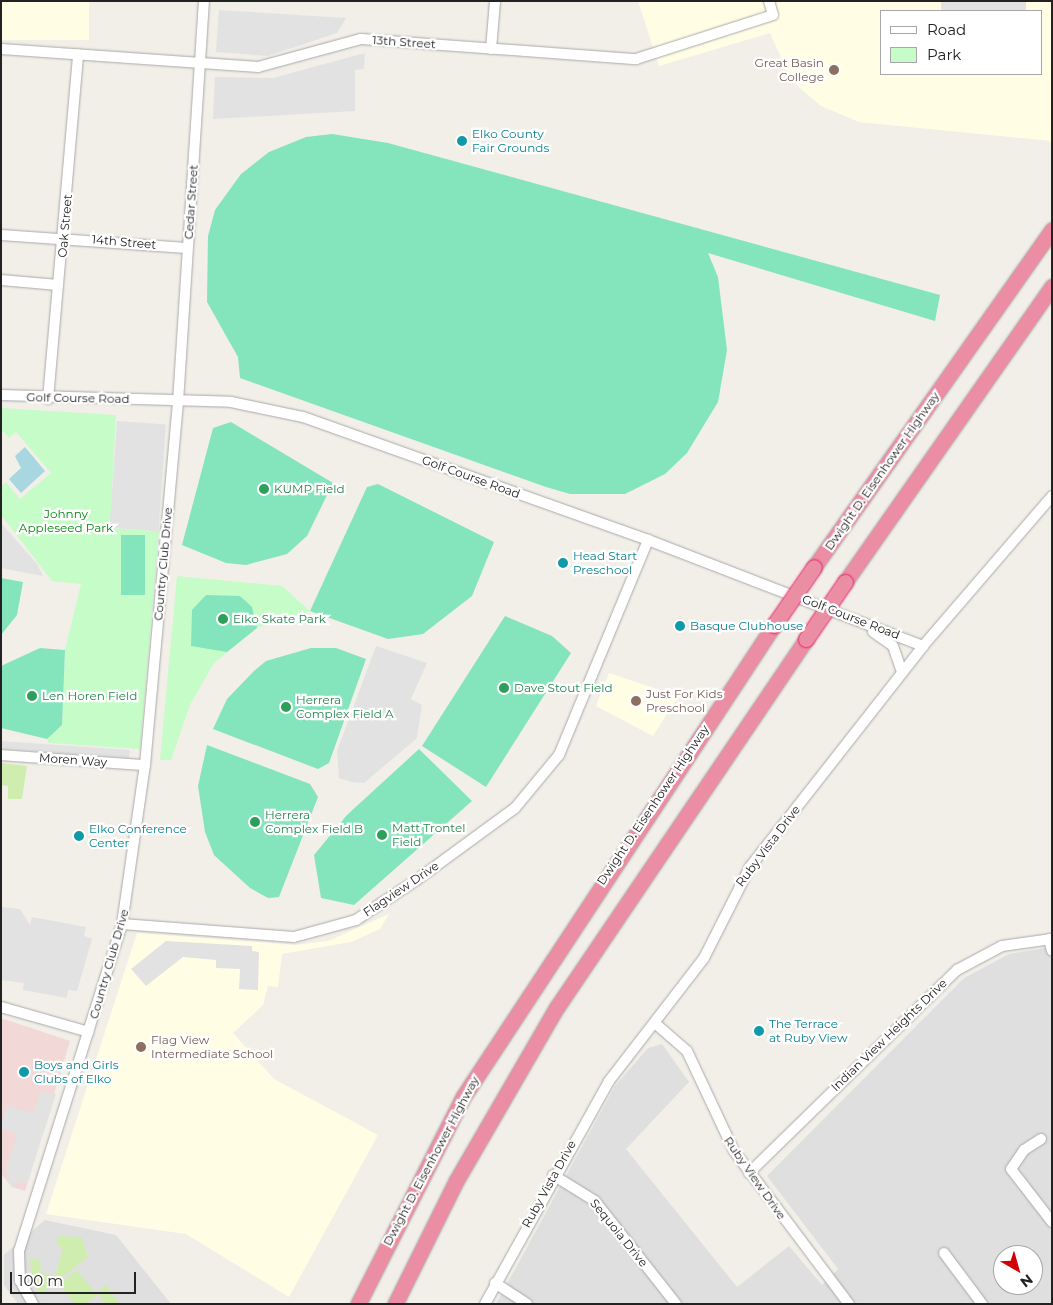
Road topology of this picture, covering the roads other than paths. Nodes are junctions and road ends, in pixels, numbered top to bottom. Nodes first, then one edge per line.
1 (204, 1) edge
2 (495, 1) edge
3 (769, 1) edge
4 (492, 48) junction
5 (1, 49) edge
6 (78, 54) junction
7 (200, 62) junction
8 (1052, 229) edge
9 (1, 234) edge
10 (65, 237) junction
11 (187, 248) junction
12 (1, 280) edge
13 (58, 285) junction
14 (1052, 286) edge
15 (1, 395) edge
16 (48, 398) junction
17 (178, 402) junction
18 (1052, 496) edge
19 (648, 540) junction
20 (838, 611) junction
21 (922, 646) junction
22 (902, 672) junction
23 (1, 755) edge
24 (145, 765) junction
25 (122, 924) junction
26 (1050, 939) edge
27 (1052, 952) edge
28 (1, 1007) edge
29 (656, 1024) junction
30 (89, 1032) junction
31 (1041, 1139) dead end
32 (749, 1172) junction
33 (553, 1175) junction
34 (1052, 1222) edge
35 (944, 1253) dead end
36 (373, 1270) junction
37 (495, 1283) junction
38 (33, 1304) edge
39 (353, 1304) edge
40 (358, 1304) edge
41 (395, 1304) edge
42 (485, 1304) edge
43 (527, 1304) edge
44 (676, 1304) edge
45 (848, 1304) edge
46 (982, 1304) edge

1 - 7 street, Cedar Street
2 - 4 street
3 - 4 street, 13th Street
4 - 7 street, 13th Street
5 - 6 street, 13th Street
6 - 7 street, 13th Street
6 - 10 street, Oak Street
7 - 11 street, Cedar Street
8 - 36 highway, Dwight D. Eisenhower Highway, bridge
9 - 10 street, 14th Street
10 - 11 street, 14th Street
10 - 13 street, Oak Street
11 - 17 street, Cedar Street
12 - 13 street
13 - 16 street, Oak Street
14 - 41 highway, bridge
15 - 16 street, Golf Course Road
16 - 17 street, Golf Course Road
17 - 19 street, Golf Course Road
17 - 24 street, Country Club Drive
18 - 21 street, Ruby Vista Drive
19 - 20 street, Golf Course Road
19 - 25 street, Flagview Drive
20 - 21 street, Golf Course Road
20 - 22 street
21 - 22 street, Ruby Vista Drive
22 - 29 street, Ruby Vista Drive
23 - 24 street, Moren Way
24 - 25 street, Country Club Drive
25 - 30 street, Country Club Drive
26 - 27 street
26 - 32 street, Indian View Heights Drive
28 - 30 street
29 - 32 street, Ruby View Drive
29 - 33 street, Ruby Vista Drive
30 - 38 street, Country Club Drive
31 - 34 street
32 - 45 street, Ruby View Drive
33 - 37 street, Ruby Vista Drive
33 - 44 street, Sequoia Drive
35 - 46 street
36 - 39 highway
36 - 40 highway, Dwight D. Eisenhower Highway
37 - 42 street, Ruby Vista Drive
37 - 43 street

